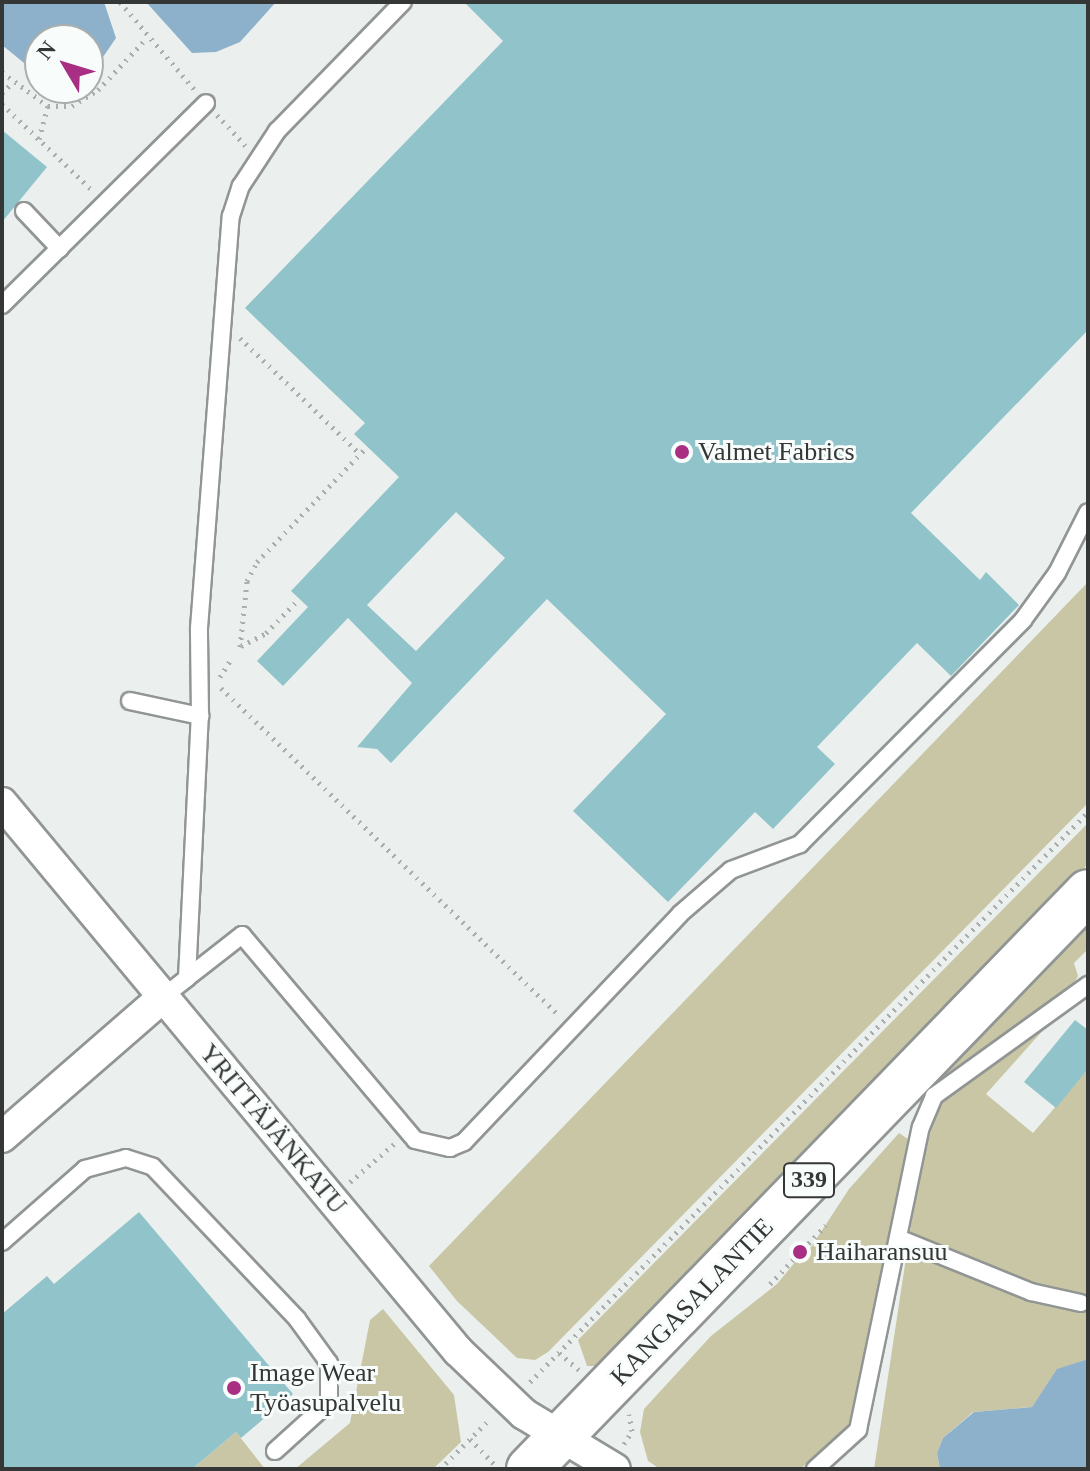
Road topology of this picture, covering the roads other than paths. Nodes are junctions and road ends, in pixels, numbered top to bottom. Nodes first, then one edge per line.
1 (403, 2) edge
2 (206, 103) road end
3 (24, 211) dead end
4 (60, 249) junction
5 (2, 305) edge
6 (1088, 512) edge
7 (130, 701) dead end
8 (200, 716) junction
9 (2, 803) edge
10 (1088, 892) edge
11 (187, 978) junction
12 (1088, 985) edge
13 (163, 997) junction
14 (2, 1137) edge
15 (898, 1238) junction
16 (2, 1242) edge
17 (1081, 1303) dead end
18 (560, 1438) junction
19 (275, 1451) dead end
20 (529, 1469) edge
21 (615, 1469) edge
22 (815, 1469) edge

1 - 8 lane
2 - 4 lane
3 - 4 lane
4 - 5 lane
6 - 11 lane
7 - 8 lane
8 - 11 lane
9 - 13 street, YRITTÄJÄNKATU
10 - 18 main road, KANGASALANTIE / 339
11 - 13 lane
12 - 15 lane
13 - 14 street
13 - 18 street, YRITTÄJÄNKATU
15 - 17 lane
15 - 22 lane
16 - 19 lane
18 - 20 main road, KANGASALANTIE / 339
18 - 21 street

